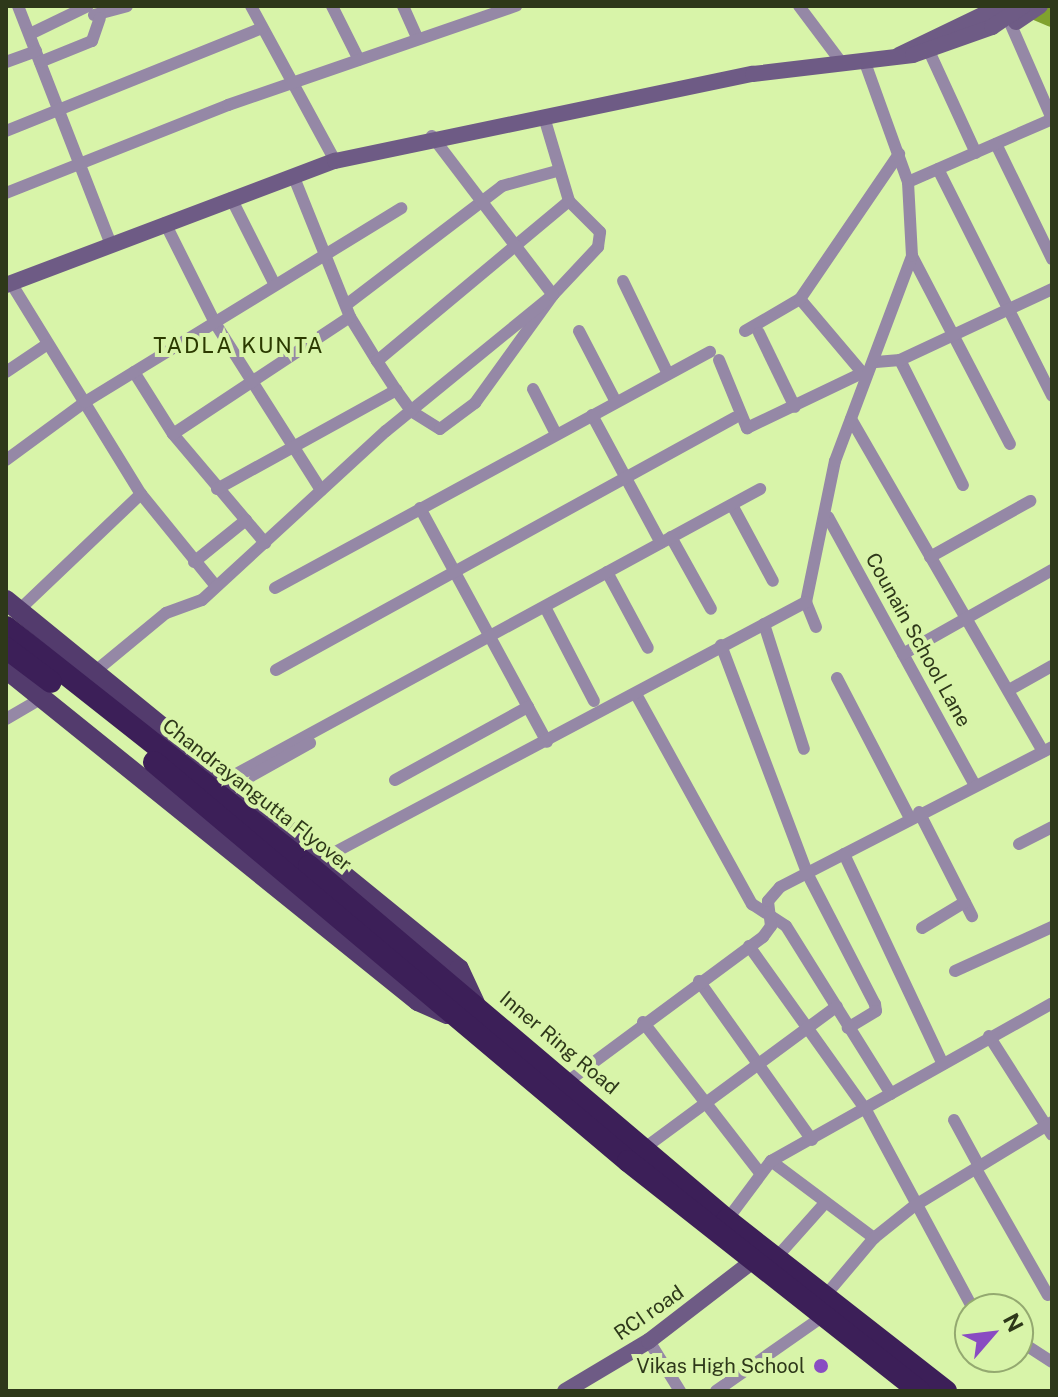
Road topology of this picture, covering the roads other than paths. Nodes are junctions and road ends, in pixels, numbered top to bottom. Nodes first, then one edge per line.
1 (18, 6) edge
2 (88, 6) edge
3 (127, 6) edge
4 (251, 6) edge
5 (332, 6) edge
6 (403, 6) edge
7 (466, 6) edge
8 (799, 6) edge
9 (1023, 6) edge
10 (1040, 6) edge
11 (511, 7) edge
12 (1001, 16) edge
13 (100, 18) junction
14 (473, 21) junction
15 (262, 28) junction
16 (30, 34) junction
17 (417, 37) junction
18 (929, 51) junction
19 (899, 55) junction
20 (38, 56) junction
21 (359, 60) junction
22 (864, 60) junction
23 (6, 62) edge
24 (841, 62) junction
25 (293, 83) junction
26 (61, 111) junction
27 (544, 117) junction
28 (1052, 119) edge
29 (6, 131) edge
30 (432, 136) junction
31 (996, 144) junction
32 (976, 153) junction
33 (899, 154) junction
34 (335, 161) junction
35 (79, 165) junction
36 (938, 169) junction
37 (557, 171) junction
38 (293, 175) junction
39 (908, 182) junction
40 (6, 193) edge
41 (231, 198) junction
42 (569, 201) junction
43 (478, 203) junction
44 (401, 208) dead end
45 (165, 223) junction
46 (110, 242) junction
47 (512, 247) junction
48 (325, 253) junction
49 (912, 256) junction
50 (1052, 259) edge
51 (623, 281) dead end
52 (8, 284) edge
53 (275, 285) junction
54 (1052, 289) edge
55 (553, 295) junction
56 (800, 299) junction
57 (1007, 308) junction
58 (348, 311) junction
59 (215, 323) junction
60 (579, 331) dead end
61 (745, 331) dead end
62 (759, 333) dead end
63 (951, 334) junction
64 (46, 345) junction
65 (900, 360) junction
66 (377, 361) junction
67 (876, 362) junction
68 (6, 372) edge
69 (134, 372) junction
70 (668, 374) junction
71 (862, 375) junction
72 (253, 383) junction
73 (533, 389) dead end
74 (396, 390) junction
75 (1052, 396) edge
76 (85, 402) junction
77 (616, 402) junction
78 (795, 407) junction
79 (411, 411) junction
80 (592, 415) junction
81 (734, 418) dead end
82 (851, 419) junction
83 (173, 434) junction
84 (556, 434) junction
85 (1010, 444) dead end
86 (294, 447) junction
87 (6, 460) edge
88 (624, 477) junction
89 (963, 485) dead end
90 (217, 489) junction
91 (760, 489) dead end
92 (321, 490) junction
93 (141, 494) junction
94 (1030, 501) dead end
95 (732, 505) junction
96 (420, 508) junction
97 (828, 517) junction
98 (246, 520) junction
99 (666, 540) junction
100 (265, 543) junction
101 (930, 557) junction
102 (194, 562) junction
103 (453, 569) junction
104 (1052, 570) edge
105 (607, 572) junction
106 (773, 581) dead end
107 (215, 585) junction
108 (275, 588) dead end
109 (806, 602) junction
110 (545, 607) junction
111 (711, 609) dead end
112 (10, 613) edge
113 (969, 618) junction
114 (764, 624) junction
115 (816, 627) dead end
116 (489, 636) junction
117 (721, 645) junction
118 (6, 648) edge
119 (648, 648) dead end
120 (903, 654) junction
121 (1052, 666) edge
122 (276, 670) dead end
123 (7, 671) edge
124 (92, 674) junction
125 (837, 678) dead end
126 (1009, 690) junction
127 (637, 696) junction
128 (42, 698) junction
129 (594, 701) dead end
130 (528, 707) junction
131 (6, 719) edge
132 (547, 742) junction
133 (804, 749) dead end
134 (1049, 750) edge
135 (395, 780) dead end
136 (231, 782) junction
137 (973, 782) junction
138 (915, 815) junction
139 (1052, 827) edge
140 (1019, 844) dead end
141 (844, 854) junction
142 (324, 858) junction
143 (807, 873) junction
144 (965, 902) junction
145 (769, 915) junction
146 (972, 916) dead end
147 (1052, 927) edge
148 (922, 928) dead end
149 (749, 946) junction
150 (955, 971) dead end
151 (699, 981) junction
152 (441, 990) junction
153 (1052, 1003) edge
154 (837, 1006) junction
155 (468, 1012) junction
156 (643, 1022) junction
157 (848, 1028) junction
158 (805, 1032) junction
159 (989, 1036) junction
160 (943, 1064) junction
161 (758, 1065) junction
162 (559, 1089) junction
163 (891, 1094) junction
164 (704, 1103) junction
165 (866, 1110) junction
166 (954, 1120) dead end
167 (1050, 1128) edge
168 (812, 1140) junction
169 (646, 1147) junction
170 (771, 1161) junction
171 (977, 1168) junction
172 (761, 1174) junction
173 (825, 1203) junction
174 (914, 1206) junction
175 (727, 1220) junction
176 (874, 1238) junction
177 (776, 1258) junction
178 (753, 1261) junction
179 (964, 1293) edge
180 (1048, 1295) dead end
181 (824, 1306) junction
182 (649, 1341) junction
183 (1034, 1349) edge
184 (1052, 1362) edge
185 (565, 1391) edge
186 (680, 1391) edge
187 (716, 1391) edge
188 (919, 1391) edge
189 (946, 1391) edge

1 - 16 street
2 - 13 street
2 - 16 street
3 - 13 street
4 - 15 street
5 - 21 street
6 - 17 street
7 - 14 street
8 - 24 street
9 - 12 main road
10 - 12 main road
11 - 14 street
12 - 18 main road
12 - 19 main road
12 - 28 street
13 - 20 street
14 - 17 street
15 - 25 street
15 - 26 street
16 - 20 street
17 - 21 street
18 - 19 main road
18 - 32 street
19 - 22 main road
20 - 23 street
20 - 26 street
21 - 25 street
22 - 24 main road
22 - 33 street
24 - 27 main road
25 - 34 street
25 - 35 street
26 - 29 street
26 - 35 street
27 - 30 main road
27 - 37 street
28 - 31 street
30 - 34 main road
30 - 43 street
31 - 32 street
31 - 50 street
32 - 36 street
33 - 39 street
33 - 56 street
34 - 38 main road
35 - 40 street
35 - 46 street
36 - 39 street
36 - 57 street
37 - 42 street
37 - 43 street
38 - 41 main road
38 - 48 street
39 - 49 street
41 - 45 main road
41 - 53 street
42 - 47 street
42 - 55 street
43 - 47 street
43 - 58 street
44 - 48 street
45 - 46 main road
45 - 59 street
46 - 52 main road
47 - 55 street
47 - 66 street
48 - 53 street
48 - 58 street
49 - 63 street
49 - 67 street
51 - 70 street
52 - 64 street
53 - 59 street
54 - 57 street
55 - 79 street
55 - 79 street
56 - 61 street
56 - 71 street
57 - 63 street
57 - 75 street
58 - 66 street
58 - 72 street
59 - 69 street
59 - 72 street
60 - 77 street
62 - 78 street
63 - 65 street
63 - 85 street
64 - 68 street
64 - 76 street
65 - 67 street
65 - 89 street
66 - 74 street
67 - 71 street
69 - 76 street
69 - 83 street
70 - 77 street
70 - 78 street
71 - 78 street
71 - 82 street
72 - 83 street
72 - 86 street
73 - 84 street
74 - 79 street
74 - 86 street
76 - 87 street
76 - 93 street
77 - 80 street
79 - 92 street
80 - 84 street
80 - 88 street
81 - 88 street
82 - 97 street
82 - 101 street
83 - 90 street
84 - 96 street
86 - 90 street
86 - 92 street
88 - 99 street
88 - 103 street
90 - 98 street
91 - 95 street
92 - 100 street
93 - 102 street
93 - 112 street
94 - 101 street
95 - 99 street
95 - 106 street
96 - 103 street
96 - 108 street
97 - 109 street
97 - 120 street, Counain School Lane
98 - 100 street
98 - 102 street
99 - 105 street
99 - 111 street
100 - 107 street
101 - 113 street
102 - 107 street
103 - 116 street
103 - 122 street
104 - 113 street
105 - 110 street
105 - 119 street
107 - 124 street
109 - 114 street
109 - 115 street
110 - 116 street
110 - 129 street
112 - 124 main road, Inner Ring Road
112 - 152 highway, Chandrayangutta Flyover
113 - 120 street
113 - 126 street
114 - 117 street
114 - 133 street
116 - 130 street
116 - 136 street
117 - 127 street
117 - 143 street
118 - 152 highway, Chandrayangutta Flyover
120 - 137 street, Counain School Lane
121 - 126 street
123 - 128 main road, Inner Ring Road
124 - 136 main road, Inner Ring Road
125 - 138 street
126 - 134 street
127 - 132 street
127 - 145 street
128 - 131 street
128 - 155 main road, Inner Ring Road
130 - 132 street
130 - 135 street
132 - 142 street
134 - 137 street
136 - 142 main road, Inner Ring Road
137 - 138 street
138 - 141 street
138 - 144 street
139 - 140 street
141 - 143 street
141 - 160 street
142 - 155 main road, Inner Ring Road
143 - 145 street
143 - 157 street
144 - 146 street
144 - 148 street
145 - 149 street
145 - 154 street
147 - 150 street
149 - 151 street
149 - 158 street
151 - 156 street
151 - 161 street
152 - 155 highway, Chandrayangutta Flyover
153 - 159 street
154 - 157 street
154 - 158 street
155 - 162 highway, Inner Ring Road
156 - 162 street
156 - 164 street
157 - 163 street
158 - 161 street
158 - 165 street
159 - 160 street
159 - 167 street
160 - 163 street
161 - 164 street
161 - 168 street
162 - 169 highway, Inner Ring Road
162 - 178 highway, Inner Ring Road
163 - 165 street
164 - 169 street
164 - 172 street
165 - 168 street
165 - 174 street
166 - 171 street
167 - 171 street
168 - 170 street
169 - 175 highway, Inner Ring Road
170 - 172 street
170 - 173 street
171 - 174 street
171 - 180 street
172 - 175 street
173 - 176 street
173 - 177 street
174 - 176 street
174 - 179 street
175 - 177 highway, Inner Ring Road
176 - 181 street
177 - 181 highway, Inner Ring Road
178 - 181 highway, Inner Ring Road
178 - 182 main road, RCI road
181 - 187 street
181 - 188 highway, Inner Ring Road
181 - 189 highway, Inner Ring Road
182 - 185 main road, RCI road
182 - 186 street
183 - 184 street

